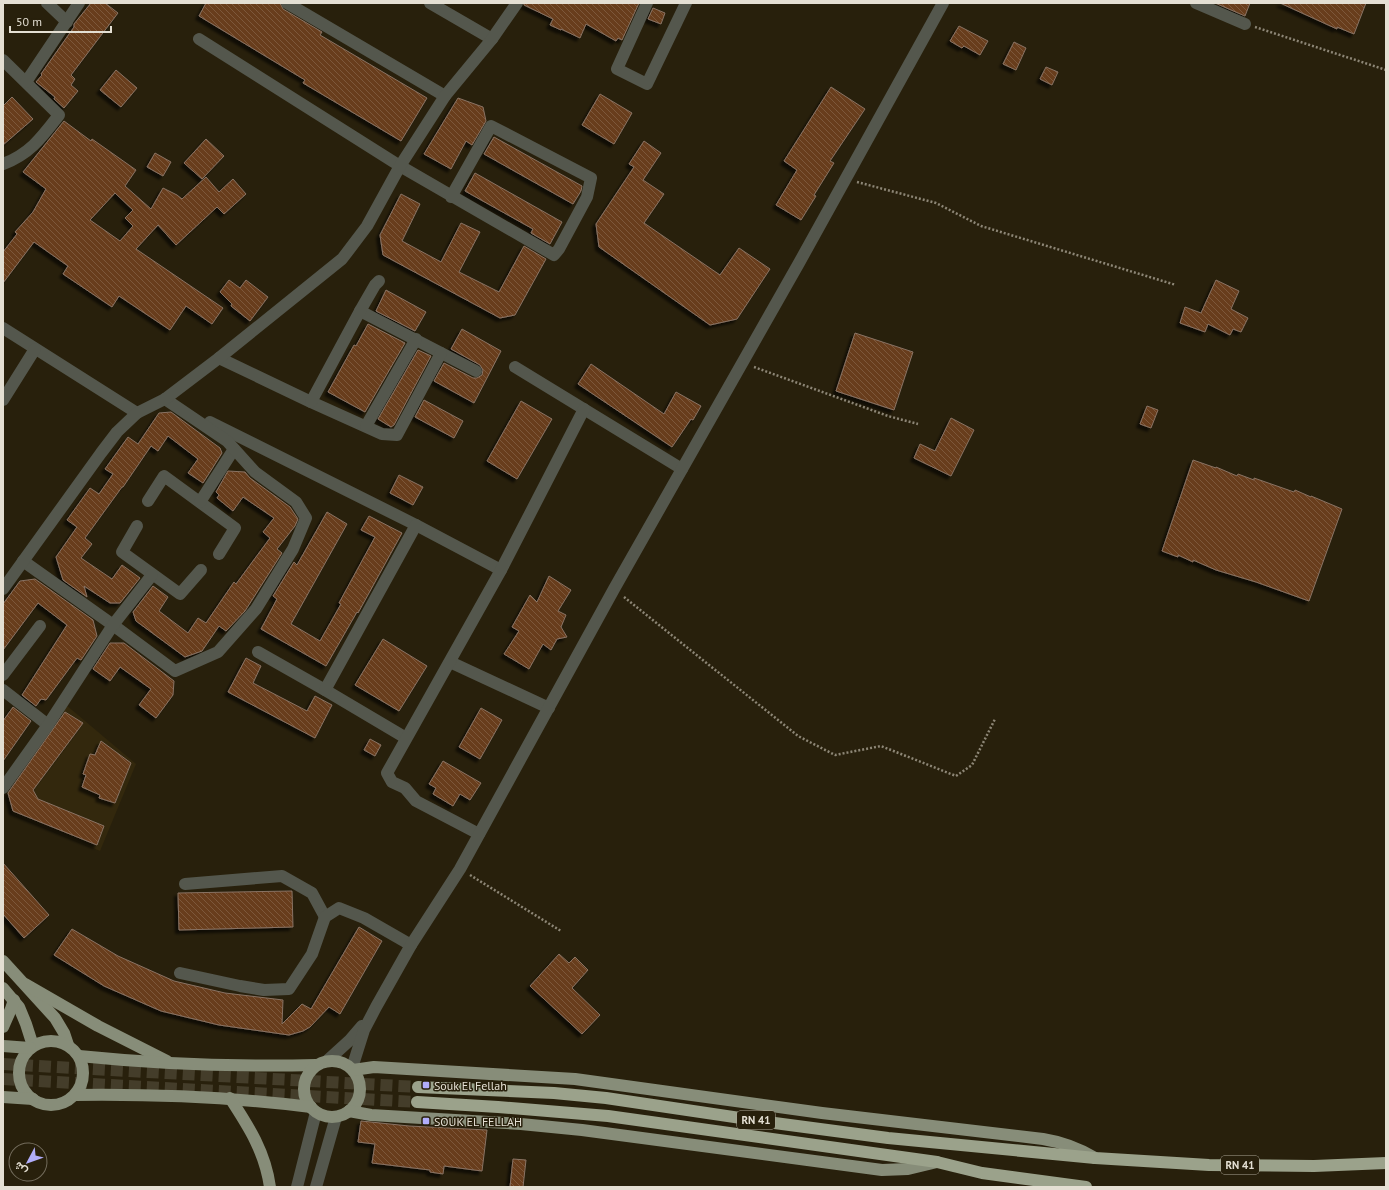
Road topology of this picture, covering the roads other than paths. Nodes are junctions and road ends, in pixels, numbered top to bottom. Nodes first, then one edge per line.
1 (47, 3) edge
2 (79, 3) edge
3 (288, 3) edge
4 (430, 3) edge
5 (517, 3) edge
6 (647, 3) edge
7 (686, 3) edge
8 (943, 3) edge
9 (1196, 3) edge
10 (67, 22) junction
11 (1245, 24) road end
12 (492, 39) junction
13 (199, 40) dead end
14 (3, 60) edge
15 (26, 82) junction
16 (445, 96) junction
17 (3, 164) edge
18 (400, 166) junction
19 (451, 197) junction
20 (379, 281) dead end
21 (360, 311) junction
22 (3, 328) edge
23 (416, 339) junction
24 (35, 348) junction
25 (441, 353) junction
26 (219, 358) junction
27 (515, 367) dead end
28 (476, 371) dead end
29 (165, 399) junction
30 (3, 400) edge
31 (311, 402) junction
32 (584, 409) junction
33 (137, 413) junction
34 (366, 426) junction
35 (234, 449) junction
36 (682, 469) junction
37 (148, 501) dead end
38 (200, 502) junction
39 (416, 525) junction
40 (137, 526) dead end
41 (219, 554) dead end
42 (23, 561) junction
43 (201, 570) dead end
44 (501, 570) junction
45 (152, 575) junction
46 (3, 589) edge
47 (113, 625) junction
48 (40, 626) dead end
49 (258, 652) dead end
50 (450, 662) junction
51 (3, 675) edge
52 (3, 690) edge
53 (325, 690) junction
54 (549, 708) junction
55 (48, 725) junction
56 (406, 738) junction
57 (3, 788) edge
58 (479, 834) junction
59 (185, 884) dead end
60 (326, 917) junction
61 (411, 945) junction
62 (3, 961) edge
63 (180, 973) dead end
64 (25, 984) junction
65 (3, 988) edge
66 (14, 1000) junction
67 (376, 1007) junction
68 (3, 1027) edge
69 (68, 1045) junction
70 (3, 1046) edge
71 (32, 1047) junction
72 (79, 1056) junction
73 (328, 1060) junction
74 (174, 1064) junction
75 (316, 1065) junction
76 (352, 1069) junction
77 (418, 1087) tunnel mouth
78 (75, 1095) junction
79 (3, 1097) edge
80 (230, 1098) junction
81 (33, 1099) junction
82 (417, 1102) tunnel mouth
83 (314, 1110) junction
84 (349, 1111) junction
85 (336, 1116) junction
86 (1095, 1158) junction
87 (937, 1162) junction
88 (1386, 1163) edge
89 (270, 1187) edge
90 (297, 1187) edge
91 (316, 1187) edge
92 (1086, 1187) edge

1 - 10 street
2 - 10 street
3 - 16 street
4 - 12 street
5 - 12 street
6 - 7 street
8 - 36 street
9 - 11 street
10 - 15 street
12 - 16 street
13 - 18 street
14 - 15 street
15 - 17 street
16 - 18 street
18 - 19 street
18 - 26 street
19 - 19 street
20 - 21 street
21 - 23 street
21 - 31 street
22 - 24 street
23 - 25 street
23 - 34 street
24 - 30 street
24 - 33 street
25 - 28 street
25 - 34 street
26 - 29 street
26 - 31 street
27 - 32 street
29 - 33 street
29 - 35 street
29 - 39 street
31 - 34 street
32 - 36 street
32 - 44 street
33 - 42 street
35 - 38 street
35 - 47 street
36 - 54 street
37 - 38 street
38 - 41 street
39 - 44 street
39 - 53 street
40 - 45 street
42 - 46 street
42 - 47 street
43 - 45 street
44 - 50 street
45 - 47 street
47 - 55 street
48 - 51 street
49 - 53 street
50 - 54 street
50 - 56 street
52 - 55 street
53 - 56 street
54 - 58 street
55 - 57 street
56 - 58 street
58 - 61 street
59 - 60 street
60 - 61 street
60 - 63 street
61 - 67 street
62 - 64 main road
64 - 69 main road
64 - 74 main road
65 - 66 main road
66 - 68 main road
66 - 71 main road
67 - 73 street
67 - 76 street
69 - 71 main road
69 - 72 main road
70 - 71 main road
71 - 81 main road
72 - 74 main road
72 - 78 main road
73 - 75 main road
73 - 76 main road
74 - 75 main road
75 - 83 main road
76 - 84 main road
76 - 86 main road
77 - 86 highway, RN 41
78 - 80 main road
78 - 81 main road
79 - 81 main road
80 - 83 main road
80 - 89 main road
82 - 87 highway, RN 41
83 - 85 main road
83 - 90 street
84 - 85 main road
84 - 87 main road
85 - 91 street
86 - 88 highway, RN 41
87 - 92 highway, RN 41

